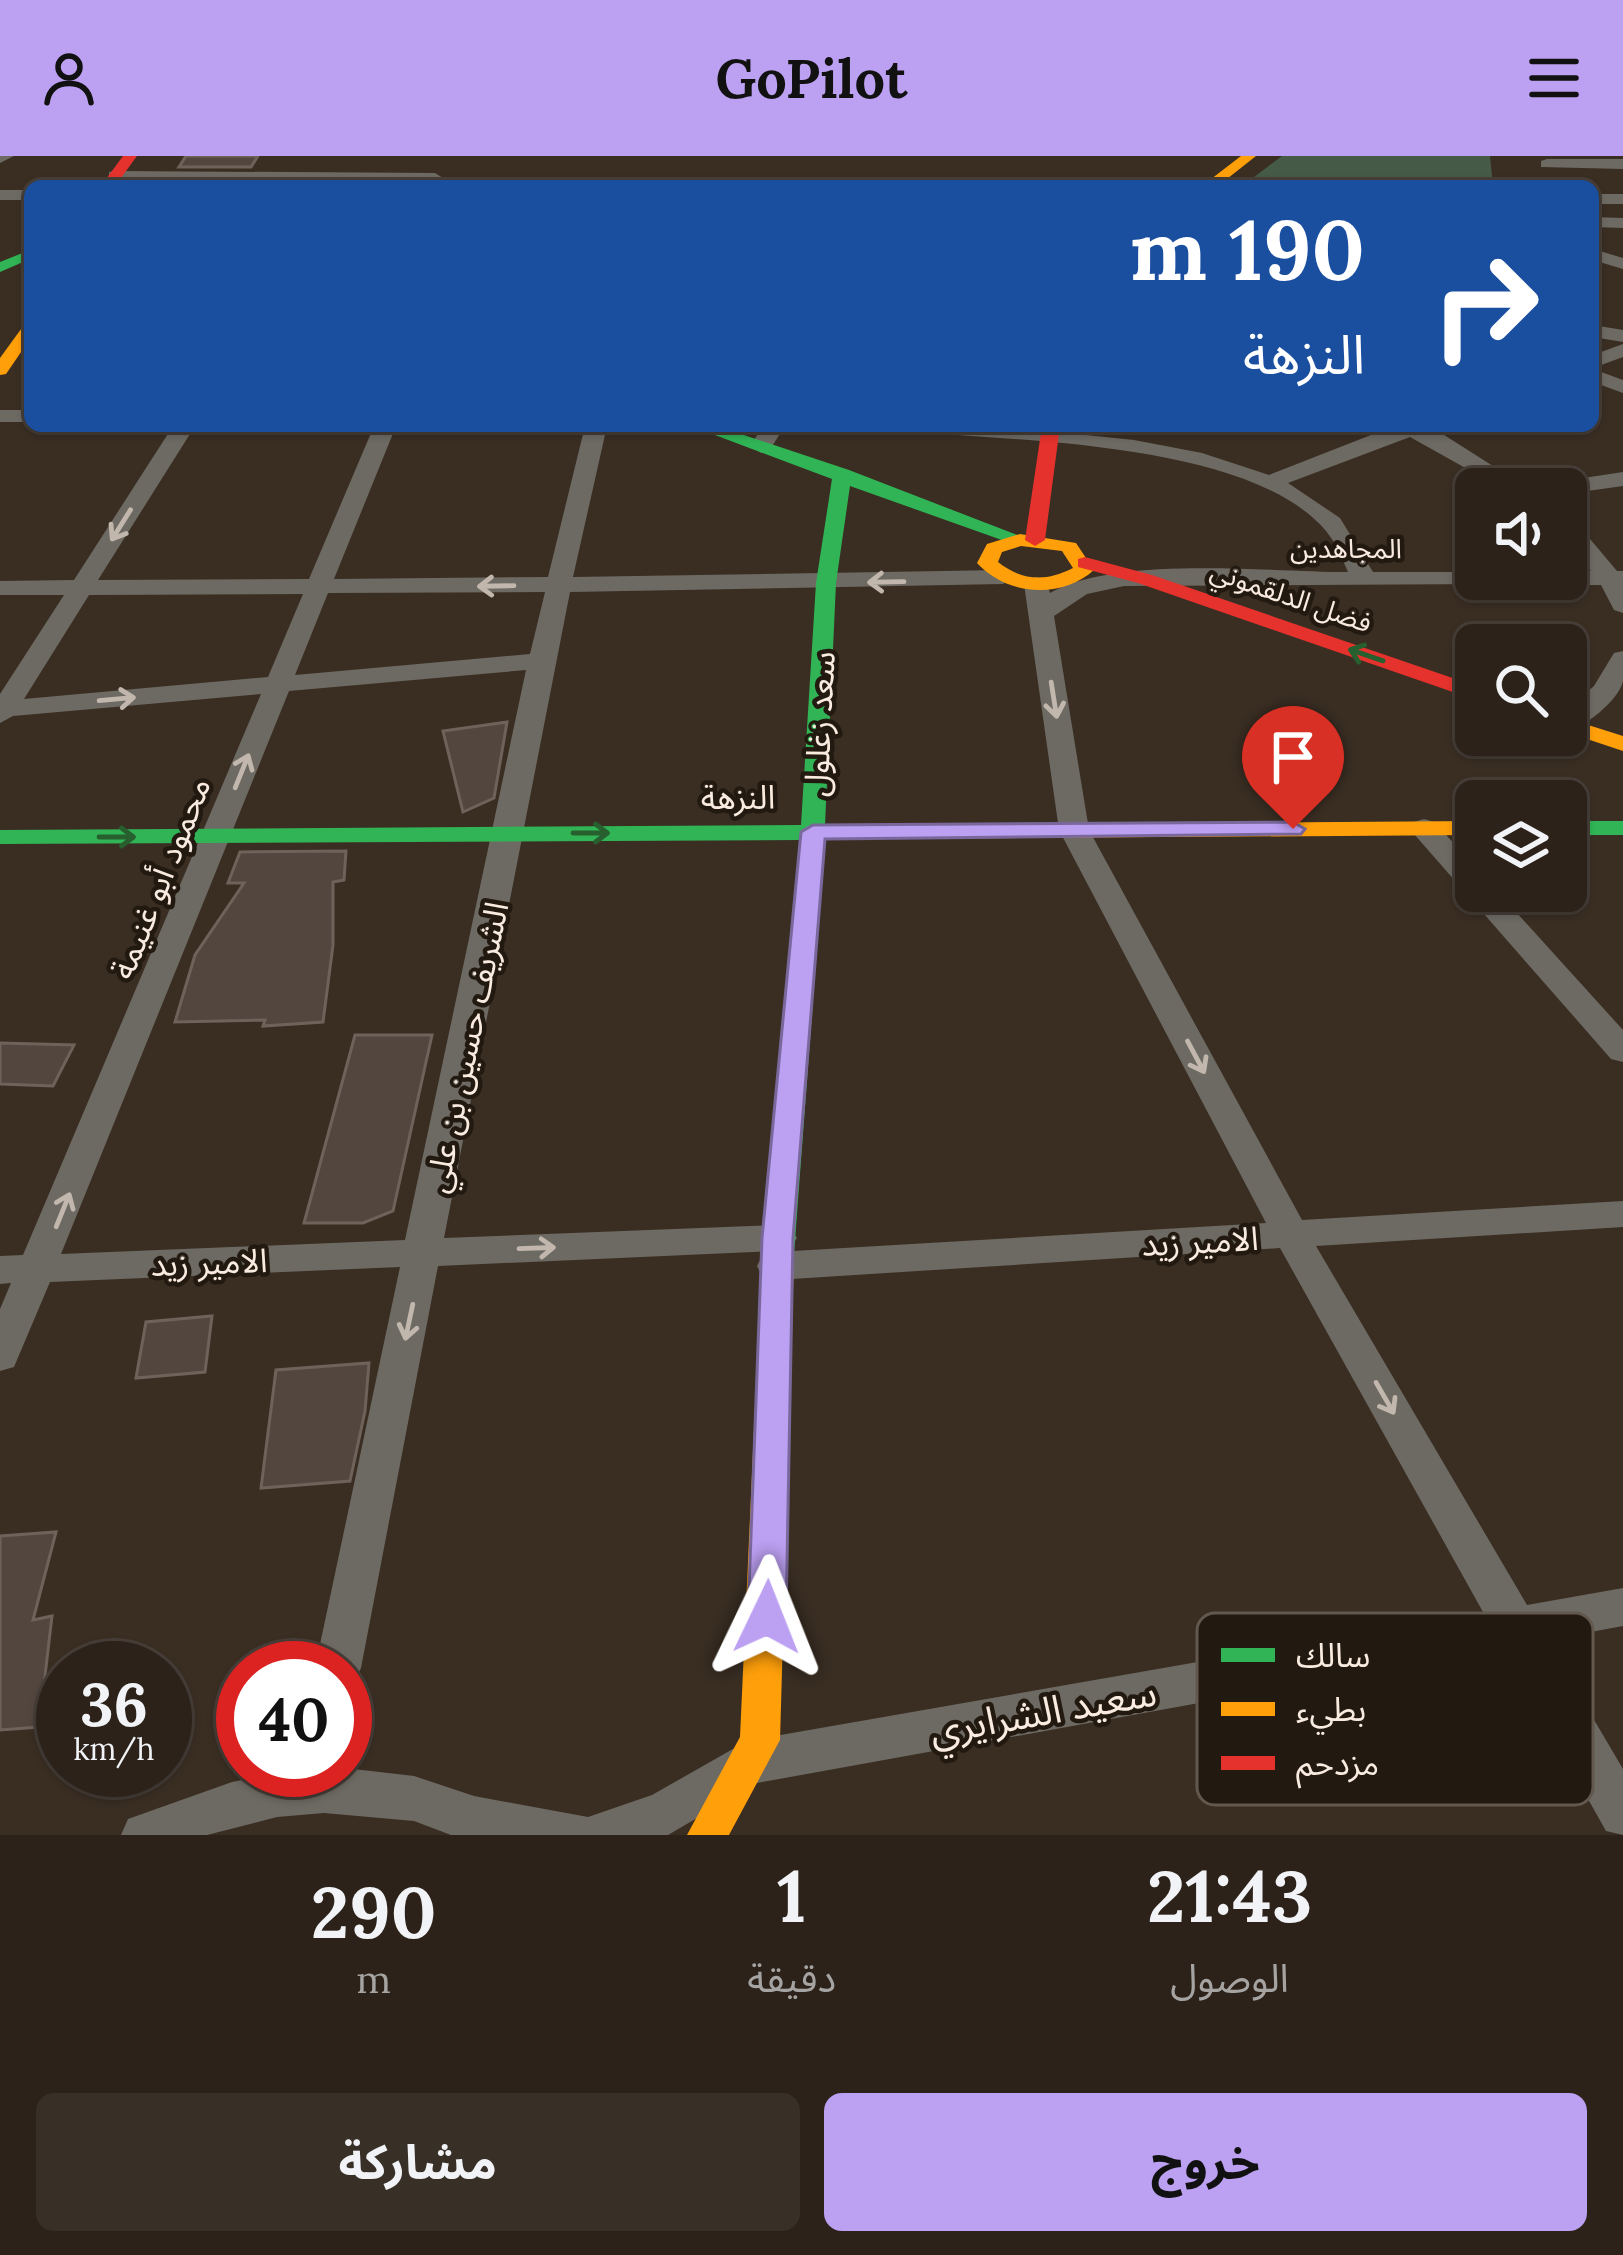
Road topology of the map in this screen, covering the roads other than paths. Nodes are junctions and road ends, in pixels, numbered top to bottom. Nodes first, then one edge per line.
1 (356, 156) edge
2 (1249, 156) edge
3 (1546, 160) edge
4 (1623, 164) edge
5 (128, 173) edge
6 (344, 176) junction
7 (246, 180) edge
8 (279, 180) edge
9 (403, 180) edge
10 (1217, 180) edge
11 (0, 272) edge
12 (24, 293) edge
13 (24, 301) edge
14 (24, 307) edge
15 (0, 329) edge
16 (0, 370) edge
17 (180, 432) edge
18 (383, 432) edge
19 (595, 432) edge
20 (1050, 432) edge
21 (1399, 432) edge
22 (1421, 432) edge
23 (767, 436) edge
24 (1482, 468) edge
25 (842, 474) junction
26 (1623, 479) edge
27 (1271, 482) junction
28 (1587, 484) edge
29 (1028, 540) junction
30 (1587, 547) edge
31 (1085, 563) junction
32 (1617, 578) edge
33 (1145, 579) junction
34 (1364, 579) junction
35 (1455, 579) edge
36 (1262, 580) junction
37 (826, 583) junction
38 (561, 585) junction
39 (0, 588) edge
40 (82, 588) junction
41 (320, 588) junction
42 (1027, 592) junction
43 (1216, 603) junction
44 (1623, 605) edge
45 (1623, 659) edge
46 (541, 661) junction
47 (278, 684) junction
48 (1455, 686) edge
49 (1587, 706) edge
50 (1, 711) edge
51 (1587, 731) edge
52 (1623, 743) edge
53 (1424, 828) junction
54 (1455, 828) edge
55 (1587, 829) edge
56 (1074, 830) junction
57 (1620, 830) edge
58 (813, 832) junction
59 (510, 834) junction
60 (0, 837) edge
61 (216, 837) junction
62 (1455, 863) edge
63 (1498, 912) edge
64 (1623, 1052) edge
65 (1623, 1214) edge
66 (1291, 1235) junction
67 (777, 1252) junction
68 (423, 1253) junction
69 (39, 1268) junction
70 (0, 1270) edge
71 (0, 1356) edge
72 (1623, 1607) edge
73 (1509, 1613) edge
74 (1585, 1613) edge
75 (344, 1641) edge
76 (1197, 1681) edge
77 (747, 1762) junction
78 (1593, 1762) edge
79 (372, 1790) edge
80 (247, 1797) edge
81 (1623, 1815) edge
82 (484, 1826) edge
83 (146, 1835) edge
84 (576, 1835) edge
85 (601, 1835) edge
86 (707, 1835) edge

1 - 6 street
2 - 10 main road
3 - 4 street
5 - 7 street
6 - 8 street
6 - 9 street
11 - 12 main road
13 - 15 main road
14 - 16 main road
17 -> 40 street
18 - 41 street, محمود أبو غنيمة
19 - 38 street, الشريف حسين بن علي
20 - 27 street
20 - 29 main road
21 - 27 street
22 - 24 street
23 - 25 main road
25 - 29 main road
25 - 37 main road, سعد زغلول
26 - 28 street
27 - 34 street
29 - 31 main road, فضل الدلقموني
29 - 42 main road
30 - 32 street
31 - 33 main road, فضل الدلقموني
31 - 42 main road
32 - 44 street
33 - 36 street, المجاهدين
33 - 42 street, المجاهدين
33 - 43 main road, فضل الدلقموني
34 - 35 street, المجاهدين
34 - 36 street, المجاهدين
36 - 43 street
37 - 38 street
42 -> 37 street
37 - 58 main road, سعد زغلول
38 -> 41 street
38 - 46 street, الشريف حسين بن علي
39 - 40 street
40 - 41 street
40 - 50 street
41 - 47 street, محمود أبو غنيمة
42 -> 56 street
48 -> 43 main road, فضل الدلقموني
45 - 49 street
46 - 47 street
46 - 59 street, الشريف حسين بن علي
50 -> 47 street
61 -> 47 street, محمود أبو غنيمة
51 - 52 main road
53 - 54 main road, النزهة
53 - 56 main road, النزهة
53 - 62 street
55 - 57 main road
56 - 58 main road, النزهة
56 -> 66 street
59 -> 58 main road, النزهة
58 - 67 main road, سعد زغلول
59 - 61 main road, النزهة
59 - 68 street, الشريف حسين بن علي
60 -> 61 main road, النزهة
69 -> 61 street, محمود أبو غنيمة
63 - 64 street
65 - 66 street, الامير زيد
66 - 67 street, الامير زيد
66 -> 73 street
68 -> 67 street, الامير زيد
67 - 77 main road, سعد زغلول
68 - 69 street, الامير زيد
68 -> 75 street, الشريف حسين بن علي
69 - 70 street, الامير زيد
69 - 71 street, محمود أبو غنيمة
72 - 74 street, سعيد الشرايري
76 - 77 street, سعيد الشرايري
77 - 85 street
77 - 86 main road, سعد زغلول
78 - 81 street
79 - 82 street
80 - 83 street
82 - 84 street

